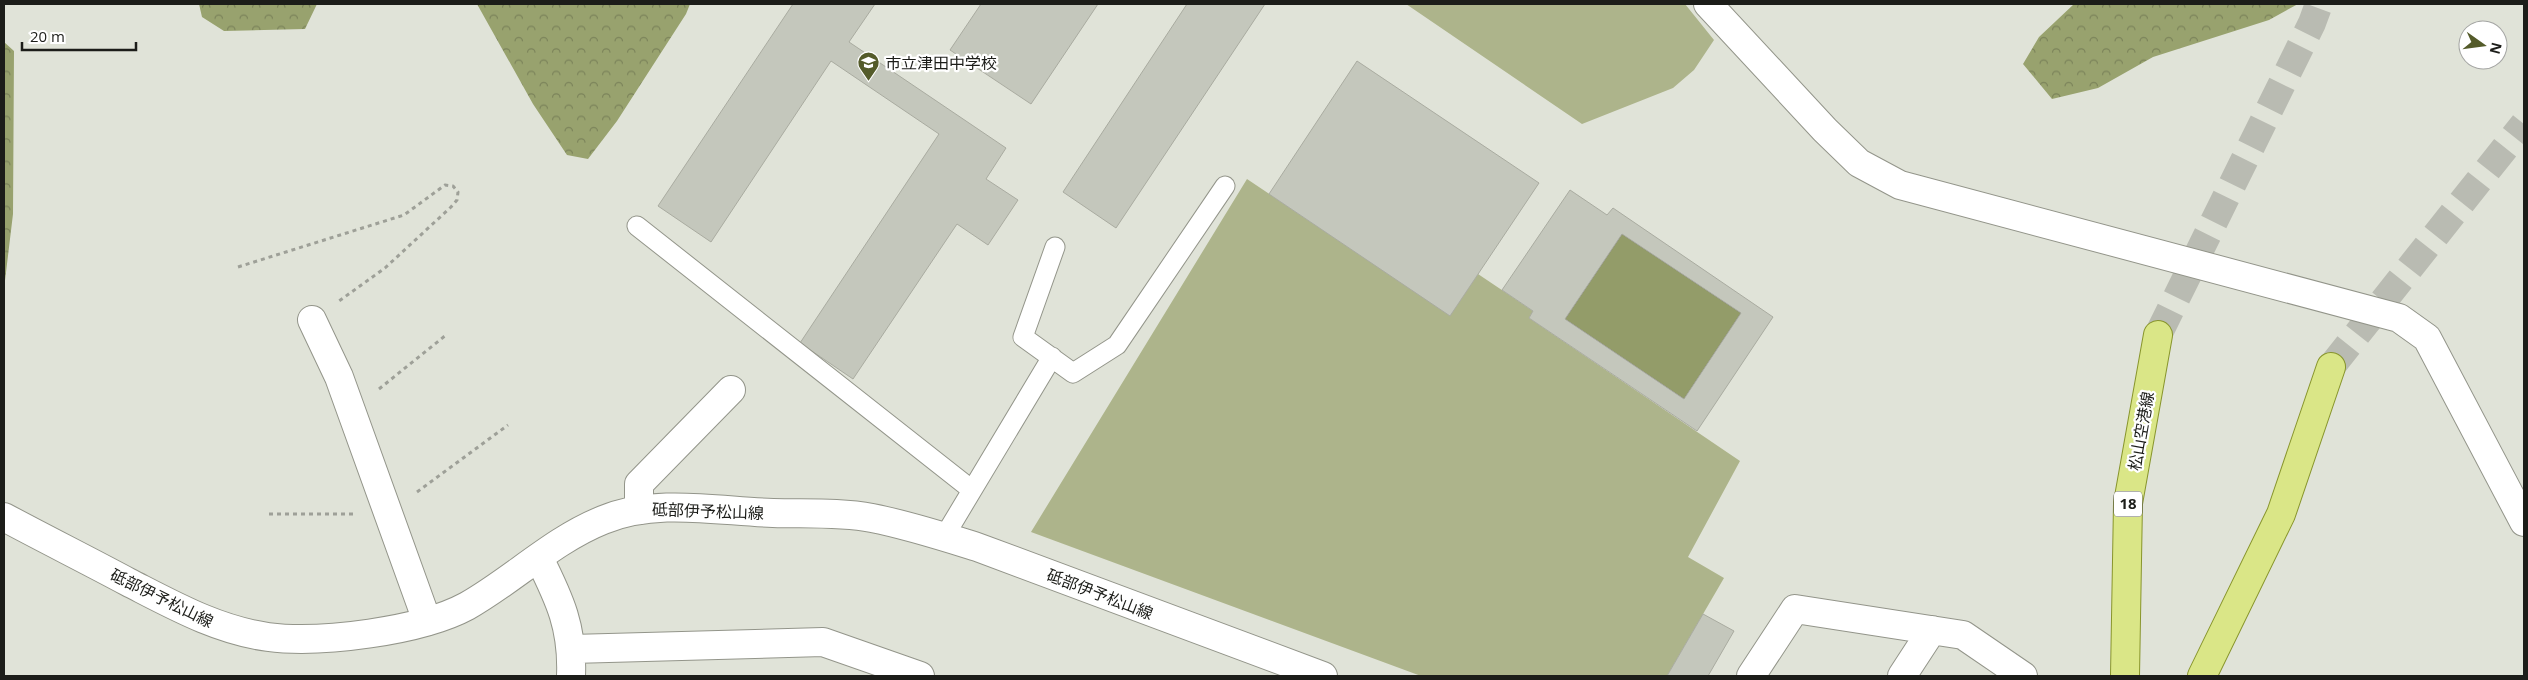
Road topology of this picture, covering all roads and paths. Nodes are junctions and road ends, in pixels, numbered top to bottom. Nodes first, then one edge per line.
1 (1708, 4) edge
2 (1225, 186) dead end
3 (637, 226) dead end
4 (1055, 248) dead end
5 (238, 267) dead end
6 (312, 320) joint
7 (446, 335) dead end
8 (2158, 335) tunnel mouth
9 (1052, 358) junction
10 (2330, 367) tunnel mouth
11 (730, 390) dead end
12 (351, 411) junction
13 (972, 490) junction
14 (639, 510) junction
15 (4, 517) edge
16 (2524, 522) edge
17 (944, 536) junction
18 (539, 558) junction
19 (427, 621) junction
20 (1932, 630) junction
21 (572, 649) junction
22 (1284, 670) edge
23 (571, 676) edge
24 (920, 676) edge
25 (1323, 676) edge
26 (1751, 676) edge
27 (1902, 676) edge
28 (2023, 676) edge
29 (2124, 676) edge
30 (2202, 676) edge

1 - 16 street
2 - 9 lane
3 - 13 lane
4 - 9 lane
5 - 6 path
6 - 12 street
7 - 12 path
8 - 29 main road, 松山空港線 / 18
9 - 13 lane
10 - 30 main road
11 - 14 street
12 - 19 street
13 - 17 lane
14 - 17 street, 砥部伊予松山線
14 - 18 street, 砥部伊予松山線
15 - 19 street, 砥部伊予松山線
17 - 22 street, 砥部伊予松山線
18 - 19 street, 砥部伊予松山線
18 - 21 street
20 - 26 street
20 - 27 street
20 - 28 street
21 - 23 street
21 - 24 street
22 - 25 street, 砥部伊予松山線

